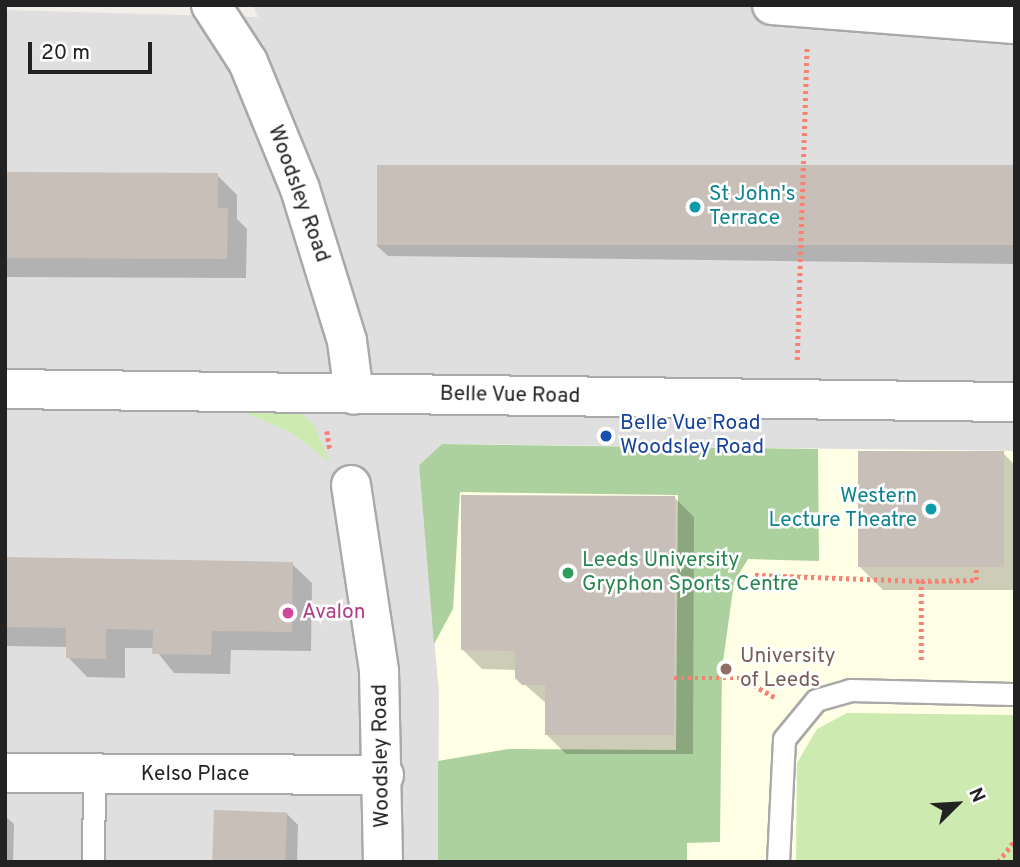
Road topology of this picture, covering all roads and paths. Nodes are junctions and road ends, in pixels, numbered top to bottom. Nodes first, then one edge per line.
1 (211, 5) edge
2 (790, 6) edge
3 (1015, 24) edge
4 (5, 389) edge
5 (338, 394) junction
6 (796, 399) junction
7 (1015, 401) edge
8 (351, 485) joint
9 (976, 567) dead end
10 (755, 575) dead end
11 (921, 581) junction
12 (674, 678) dead end
13 (921, 692) junction
14 (1015, 694) edge
15 (804, 714) junction
16 (5, 773) edge
17 (94, 775) junction
18 (384, 775) junction
19 (1015, 840) edge
20 (93, 862) edge
21 (383, 862) edge
22 (778, 862) edge
23 (998, 862) edge

1 - 5 street, Woodsley Road
2 - 3 street
2 - 6 path
4 - 5 street, Belle Vue Road
5 - 6 street, Belle Vue Road
5 - 8 path
6 - 7 street, Belle Vue Road
8 - 18 street, Woodsley Road
9 - 11 path
10 - 11 path
11 - 13 path
12 - 15 path
13 - 14 lane
13 - 15 lane
15 - 22 lane
16 - 17 street, Kelso Place
17 - 18 street, Kelso Place
17 - 20 lane
18 - 21 street, Woodsley Road
19 - 23 path

